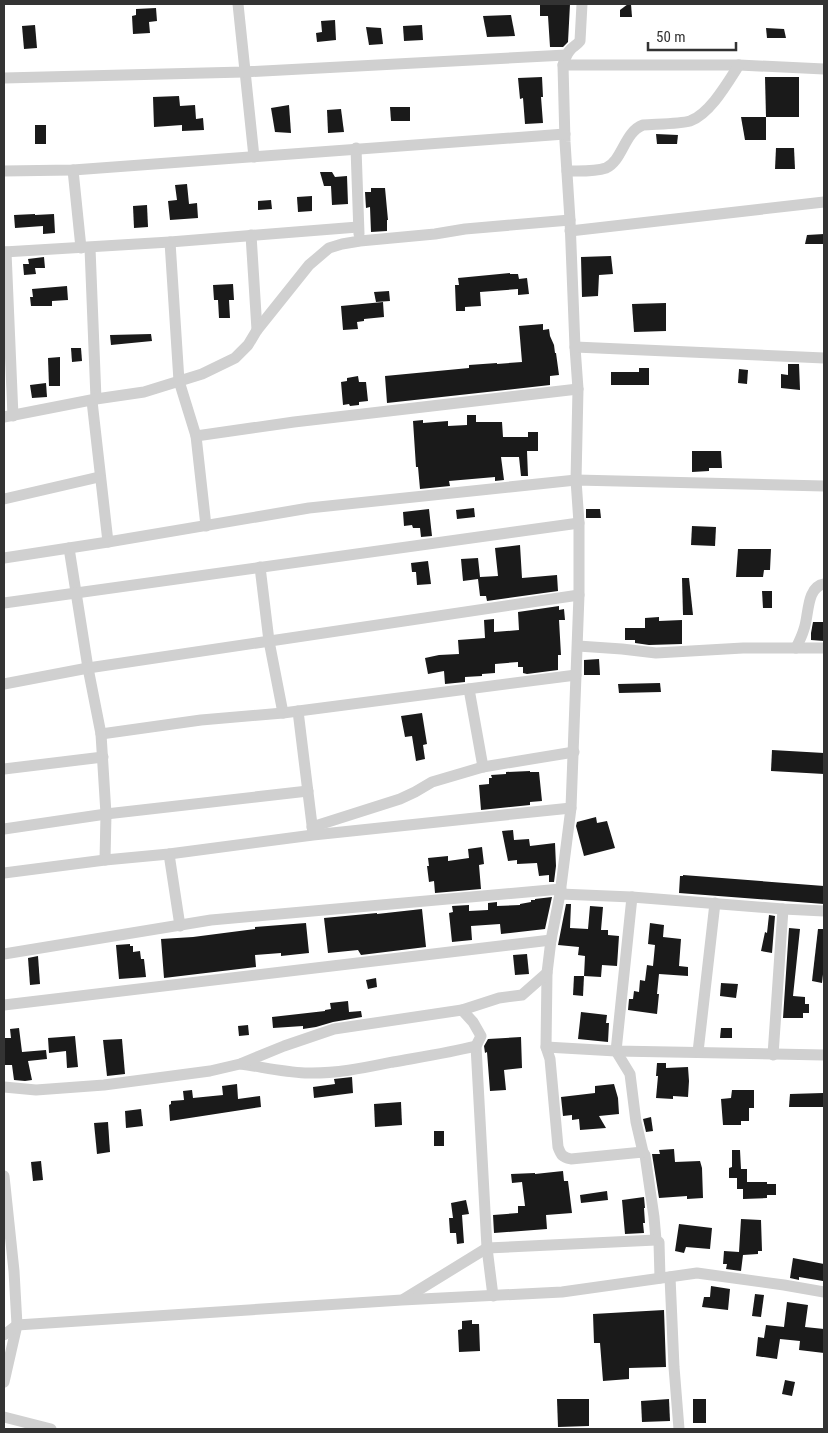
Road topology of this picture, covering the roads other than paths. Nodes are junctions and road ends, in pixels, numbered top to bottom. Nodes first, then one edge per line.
1 (238, 4) edge
2 (582, 4) edge
3 (565, 60) junction
4 (739, 65) junction
5 (824, 69) edge
6 (244, 72) junction
7 (4, 78) edge
8 (565, 134) junction
9 (356, 148) junction
10 (254, 157) junction
11 (72, 170) junction
12 (4, 171) edge
13 (567, 171) junction
14 (824, 202) edge
15 (570, 226) junction
16 (358, 227) junction
17 (251, 235) junction
18 (360, 241) junction
19 (170, 242) junction
20 (85, 248) junction
21 (5, 252) edge
22 (257, 330) junction
23 (575, 347) junction
24 (824, 358) edge
25 (180, 381) junction
26 (578, 389) junction
27 (94, 400) junction
28 (8, 416) edge
29 (196, 436) junction
30 (99, 477) junction
31 (576, 480) junction
32 (824, 486) edge
33 (4, 499) edge
34 (579, 523) junction
35 (206, 526) junction
36 (108, 542) junction
37 (69, 548) junction
38 (4, 558) edge
39 (260, 567) junction
40 (824, 584) edge
41 (76, 592) junction
42 (580, 595) junction
43 (4, 602) edge
44 (269, 641) junction
45 (578, 646) junction
46 (796, 648) junction
47 (824, 648) edge
48 (88, 668) junction
49 (576, 675) junction
50 (4, 684) edge
51 (469, 689) junction
52 (298, 711) junction
53 (283, 713) junction
54 (101, 734) junction
55 (574, 752) junction
56 (103, 757) junction
57 (483, 767) junction
58 (4, 769) edge
59 (308, 791) junction
60 (571, 808) junction
61 (106, 814) junction
62 (4, 829) edge
63 (312, 831) junction
64 (169, 854) junction
65 (105, 860) junction
66 (4, 873) edge
67 (560, 892) junction
68 (632, 897) junction
69 (715, 903) junction
70 (783, 909) junction
71 (824, 911) edge
72 (180, 926) junction
73 (551, 940) junction
74 (4, 954) edge
75 (547, 973) junction
76 (4, 1005) edge
77 (462, 1010) junction
78 (476, 1046) junction
79 (546, 1047) junction
80 (616, 1051) junction
81 (698, 1052) junction
82 (824, 1054) edge
83 (773, 1055) junction
84 (240, 1064) junction
85 (4, 1087) edge
86 (643, 1152) junction
87 (4, 1182) edge
88 (656, 1240) junction
89 (487, 1248) junction
90 (9, 1272) edge
91 (665, 1278) junction
92 (824, 1292) edge
93 (493, 1296) junction
94 (402, 1300) junction
95 (17, 1325) junction
96 (4, 1335) edge
97 (4, 1382) edge
98 (4, 1417) edge
99 (52, 1429) edge
100 (679, 1429) edge

1 - 6 street
2 - 3 street
3 - 4 street
3 - 6 street
3 - 8 street
4 - 5 street
4 - 13 street
6 - 7 street
6 - 10 street
8 - 9 street
8 - 13 street
9 - 10 street
9 - 16 street
10 - 11 street
11 - 12 street
11 - 20 street
13 - 15 street
14 - 15 street
15 - 18 street
15 - 23 street
16 - 17 street
16 - 18 street
17 - 19 street
17 - 22 street
18 - 22 street
19 - 20 street
19 - 25 street
20 - 21 street
20 - 27 street
21 - 28 street
22 - 25 street
23 - 24 street
23 - 26 street
25 - 27 street
25 - 29 street
26 - 29 street
26 - 31 street
27 - 28 street
27 - 30 street
29 - 35 street
30 - 33 street
30 - 36 street
31 - 32 street
31 - 34 street
31 - 35 street
34 - 39 street
34 - 42 street
35 - 36 street
36 - 37 street
37 - 38 street
37 - 41 street
39 - 41 street
39 - 44 street
40 - 46 street
41 - 43 street
41 - 48 street
42 - 44 street
42 - 45 street
44 - 48 street
44 - 53 street
45 - 46 street
45 - 49 street
46 - 47 street
48 - 50 street
48 - 54 street
49 - 51 street
49 - 55 street
51 - 52 street
51 - 57 street
52 - 53 street
52 - 59 street
53 - 54 street
54 - 56 street
55 - 57 street
55 - 60 street
56 - 58 street
56 - 61 street
57 - 63 street
59 - 61 street
59 - 63 street
60 - 63 street
60 - 67 street
61 - 62 street
61 - 65 street
63 - 64 street
64 - 65 street
64 - 72 street
65 - 66 street
67 - 68 street
67 - 72 street
67 - 73 street
68 - 69 street
68 - 80 street
69 - 70 street
69 - 81 street
70 - 71 street
70 - 83 street
72 - 74 street
73 - 75 street
73 - 76 street
75 - 77 street
75 - 79 street
77 - 78 street
77 - 84 street
78 - 84 street
78 - 89 street
79 - 80 street
79 - 86 street
80 - 81 street
80 - 86 street
81 - 83 street
82 - 83 street
84 - 85 street
86 - 88 street
87 - 90 street
88 - 89 street
88 - 91 street
89 - 93 street
89 - 94 street
90 - 95 street
91 - 92 street
91 - 93 street
91 - 100 street
93 - 94 street
94 - 95 street
95 - 96 street
95 - 97 street
98 - 99 street

